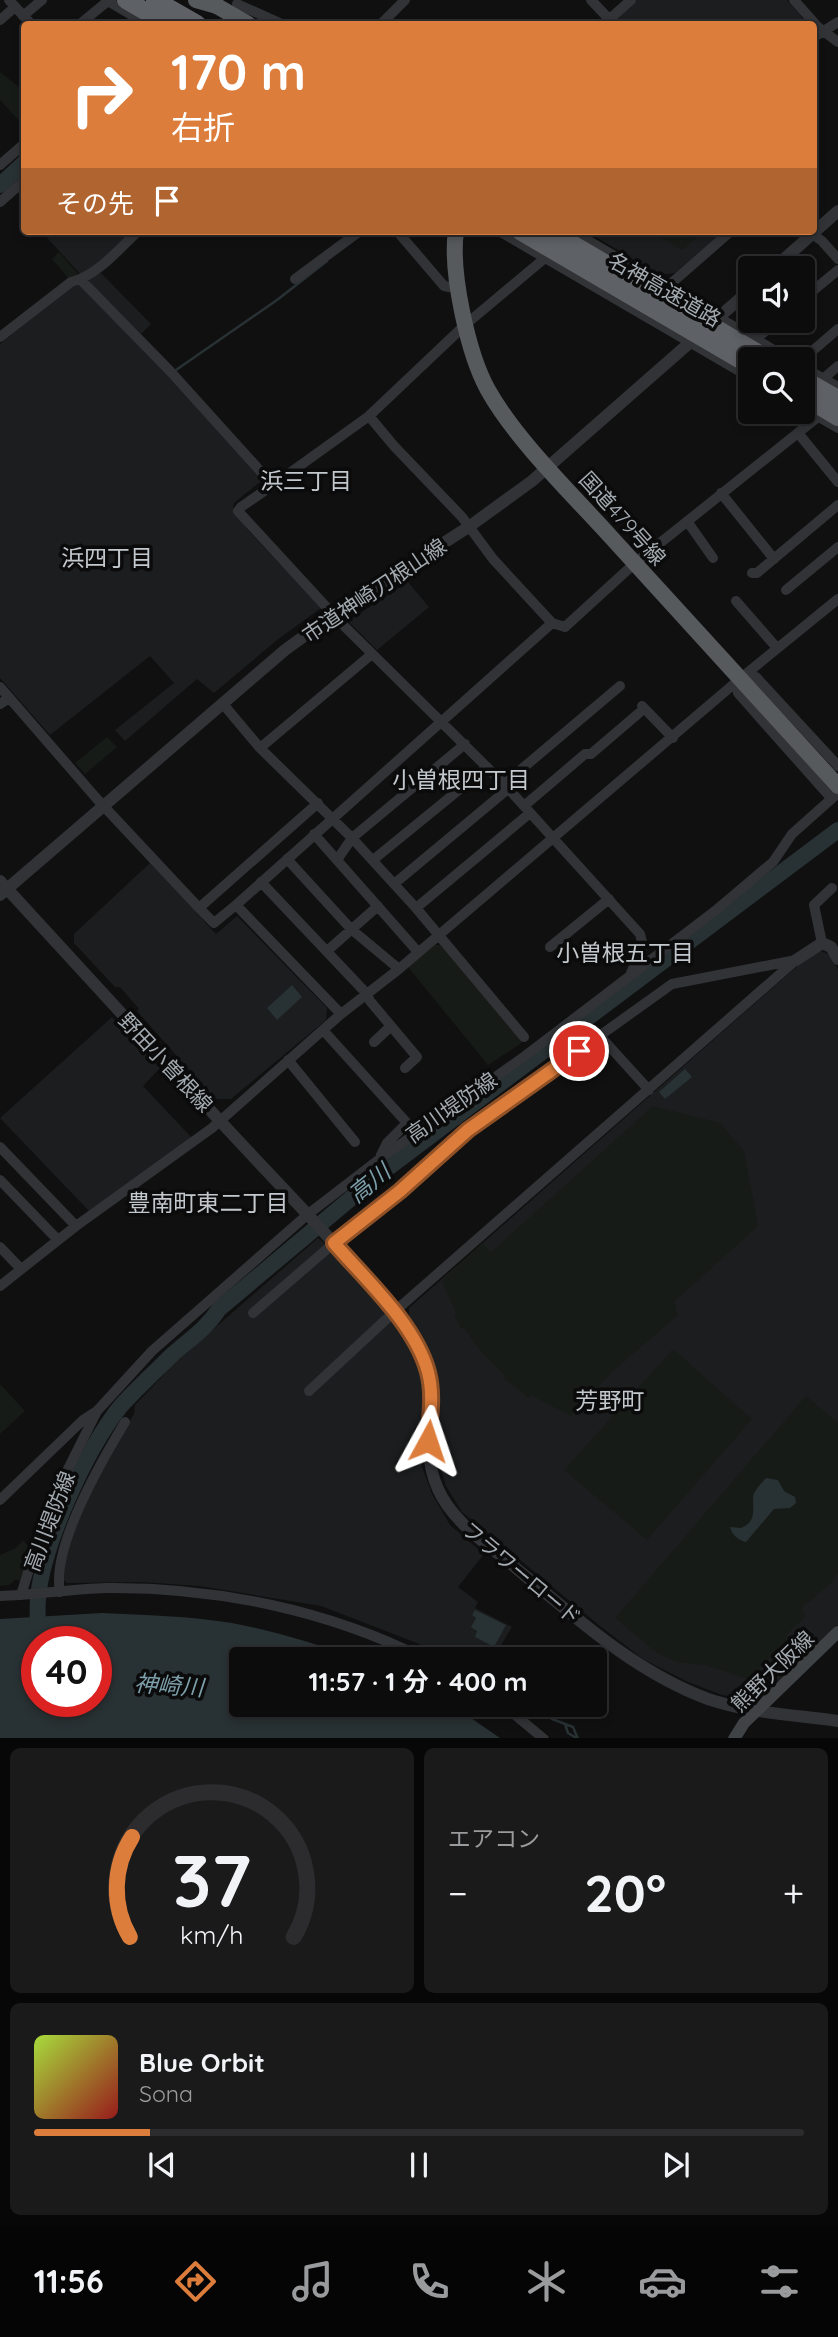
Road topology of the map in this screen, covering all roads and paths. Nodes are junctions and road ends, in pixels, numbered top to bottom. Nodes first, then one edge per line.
1 (42, 0) edge
2 (113, 0) edge
3 (155, 0) edge
4 (196, 0) edge
5 (405, 0) edge
6 (591, 0) edge
7 (631, 0) edge
8 (794, 0) edge
9 (211, 2) edge
10 (239, 2) edge
11 (12, 4) edge
12 (23, 16) junction
13 (0, 20) edge
14 (28, 21) edge
15 (84, 21) edge
16 (135, 21) edge
17 (160, 21) edge
18 (192, 21) edge
19 (223, 21) edge
20 (243, 21) edge
21 (276, 21) edge
22 (384, 21) edge
23 (605, 21) edge
24 (607, 21) edge
25 (814, 21) edge
26 (838, 22) edge
27 (817, 25) edge
28 (824, 32) junction
29 (817, 36) edge
30 (838, 42) edge
31 (21, 147) edge
32 (0, 165) edge
33 (21, 184) edge
34 (0, 202) edge
35 (838, 211) edge
36 (817, 227) edge
37 (134, 235) edge
38 (354, 235) edge
39 (400, 235) edge
40 (454, 235) edge
41 (506, 235) edge
42 (527, 235) edge
43 (557, 235) edge
44 (579, 235) edge
45 (726, 235) edge
46 (807, 235) edge
47 (812, 235) edge
48 (786, 256) edge
49 (545, 258) junction
50 (838, 259) edge
51 (838, 270) edge
52 (295, 279) dead end
53 (80, 280) junction
54 (667, 287) junction
55 (459, 289) junction
56 (815, 289) edge
57 (738, 301) edge
58 (720, 317) junction
59 (465, 325) junction
60 (838, 329) edge
61 (763, 333) edge
62 (0, 337) edge
63 (756, 339) junction
64 (690, 343) junction
65 (748, 347) edge
66 (769, 347) edge
67 (815, 349) edge
68 (738, 358) edge
69 (838, 366) edge
70 (738, 371) edge
71 (815, 374) edge
72 (823, 379) junction
73 (815, 386) edge
74 (838, 387) edge
75 (838, 400) edge
76 (815, 403) edge
77 (815, 414) edge
78 (369, 415) junction
79 (818, 416) junction
80 (838, 417) edge
81 (838, 428) edge
82 (798, 433) junction
83 (548, 466) junction
84 (838, 482) edge
85 (273, 485) junction
86 (722, 494) junction
87 (838, 505) edge
88 (687, 521) junction
89 (470, 526) junction
90 (838, 547) edge
91 (713, 558) dead end
92 (774, 559) junction
93 (635, 563) junction
94 (752, 573) dead end
95 (786, 590) dead end
96 (838, 599) edge
97 (736, 601) dead end
98 (333, 615) junction
99 (552, 623) junction
100 (777, 648) junction
101 (372, 654) junction
102 (741, 678) junction
103 (620, 686) dead end
104 (0, 687) edge
105 (4, 701) edge
106 (223, 704) junction
107 (440, 723) junction
108 (673, 738) junction
109 (465, 744) junction
110 (260, 748) junction
111 (838, 766) edge
112 (487, 767) junction
113 (506, 786) junction
114 (836, 793) edge
115 (318, 803) junction
116 (103, 806) junction
117 (527, 809) junction
118 (332, 818) junction
119 (314, 834) junction
120 (352, 838) junction
121 (553, 838) junction
122 (287, 859) junction
123 (337, 860) junction
124 (373, 860) junction
125 (261, 882) junction
126 (394, 884) junction
127 (2, 888) edge
128 (832, 888) dead end
129 (609, 899) junction
130 (236, 905) junction
131 (378, 906) junction
132 (199, 908) junction
133 (416, 908) junction
134 (352, 929) junction
135 (439, 934) junction
136 (822, 943) junction
137 (550, 947) dead end
138 (327, 951) junction
139 (418, 952) junction
140 (838, 959) edge
141 (796, 960) junction
142 (399, 969) junction
143 (629, 976) junction
144 (368, 994) junction
145 (341, 1014) junction
146 (391, 1026) junction
147 (323, 1030) junction
148 (599, 1035) junction
149 (524, 1037) dead end
150 (374, 1042) dead end
151 (288, 1060) junction
152 (405, 1068) dead end
153 (649, 1090) junction
154 (219, 1120) junction
155 (355, 1142) dead end
156 (0, 1147) edge
157 (381, 1158) junction
158 (0, 1180) edge
159 (307, 1215) junction
160 (76, 1226) junction
161 (58, 1240) junction
162 (334, 1243) junction
163 (0, 1247) edge
164 (21, 1269) junction
165 (2, 1281) edge
166 (394, 1312) junction
167 (253, 1313) dead end
168 (309, 1391) dead end
169 (97, 1411) junction
170 (125, 1422) dead end
171 (0, 1500) edge
172 (58, 1592) junction
173 (22, 1595) junction
174 (0, 1596) edge
175 (838, 1632) edge
176 (397, 1647) edge
177 (760, 1710) junction
178 (518, 1717) edge
179 (838, 1721) edge
180 (544, 1738) edge
181 (734, 1738) edge

1 - 12 street
2 - 15 street
2 - 16 street
2 - 17 highway, bridge
3 - 16 street
3 - 18 highway, bridge
4 - 9 highway
5 - 22 street
6 - 23 street
7 - 24 street
8 - 25 street
9 - 20 highway, bridge
10 - 19 street
10 - 21 street
11 - 12 street
11 - 13 street
12 - 14 street
26 - 28 street
27 - 28 street
28 - 29 street
28 - 30 street
31 - 32 street
33 - 34 street
35 - 36 street
37 - 53 street
38 - 52 street
39 - 55 street
40 - 55 highway, 国道479号線
41 - 49 street
42 - 68 highway, 名神高速道路, bridge
43 - 65 highway, 名神高速道路, bridge
44 - 54 street
45 - 54 street
46 - 48 street
47 - 50 street
49 - 59 street
49 - 64 street
51 - 56 street
53 - 62 street
53 - 85 street
54 - 58 street
55 - 59 highway, 国道479号線
57 - 58 street, 市道神崎刀根山線
58 - 63 street
58 - 64 street, 市道神崎刀根山線
59 - 78 street
59 - 83 highway, 国道479号線
60 - 67 street
61 - 63 street
63 - 66 street
64 - 70 street
64 - 83 street, 市道神崎刀根山線
69 - 72 street
71 - 72 street
72 - 74 street
73 - 75 highway
75 - 79 street
76 - 80 highway, bridge
77 - 79 street
78 - 85 street
78 - 89 street
79 - 81 street
79 - 82 street
82 - 84 street
82 - 86 street
83 - 89 street, 市道神崎刀根山線
83 - 93 highway, 国道479号線
85 - 98 street
86 - 88 street
86 - 92 street
87 - 92 street
88 - 91 street
88 - 93 street
89 - 98 street, 市道神崎刀根山線
89 - 99 street
90 - 95 street
92 - 94 street
93 - 99 street
93 - 102 highway, 国道479号線
96 - 100 street
97 - 100 street
98 - 101 street
98 - 106 street, 市道神崎刀根山線
99 - 107 street
100 - 102 street
101 - 107 street
101 - 110 street
102 - 108 street
102 - 111 street
102 - 114 highway, 国道479号線
102 - 114 street
103 - 113 street
104 - 105 street
105 - 116 street
106 - 110 street
106 - 116 street, 市道神崎刀根山線
107 - 109 street
107 - 118 street
108 - 117 street
108 - 121 street
109 - 112 street
109 - 120 street
110 - 115 street
112 - 113 street
112 - 124 street
113 - 117 street
113 - 126 street
114 - 143 street, 高川堤防線
115 - 118 street
115 - 132 street
116 - 127 street, 市道神崎刀根山線
116 - 132 street
117 - 121 street
117 - 133 street
118 - 119 street
118 - 120 street
119 - 122 street
119 - 123 street
120 - 123 street
120 - 124 street
121 - 129 street
121 - 135 street
122 - 125 street
122 - 134 street
123 - 131 street
124 - 126 street
125 - 130 street
125 - 138 street
126 - 133 street
127 - 154 street, 野田小曽根線
128 - 136 street
129 - 137 street
129 - 143 street
130 - 132 street
130 - 145 street
131 - 134 street
131 - 139 street
133 - 135 street
134 - 138 street
134 - 142 street
135 - 139 street
135 - 149 street
136 - 140 street
136 - 141 street
138 - 144 street
139 - 142 street
141 - 148 street
141 - 153 street
142 - 144 street
143 - 157 street, 高川堤防線
144 - 145 street
144 - 146 street
145 - 147 street
146 - 150 street
146 - 152 street
147 - 151 street
147 - 157 street
148 - 153 street
148 - 162 street
151 - 154 street
151 - 155 street
153 - 166 street
154 - 159 street, 野田小曽根線
154 - 160 street
156 - 160 street
157 - 159 street, 高川堤防線
158 - 161 street
159 - 162 street, 野田小曽根線
159 - 169 street, 高川堤防線
160 - 161 street
161 - 164 street
162 - 166 street, フラワーロード
162 - 167 street
163 - 164 street
164 - 165 street
166 - 168 street
166 - 177 street, フラワーロード
169 - 171 street
169 - 173 street, 高川堤防線
170 - 172 street
172 - 173 street, 高川堤防線
172 - 176 street, 高川堤防線
173 - 174 street, 高川堤防線
175 - 177 main road, 熊野大阪線
177 - 179 street, フラワーロード
177 - 181 main road, 熊野大阪線
178 - 180 street

